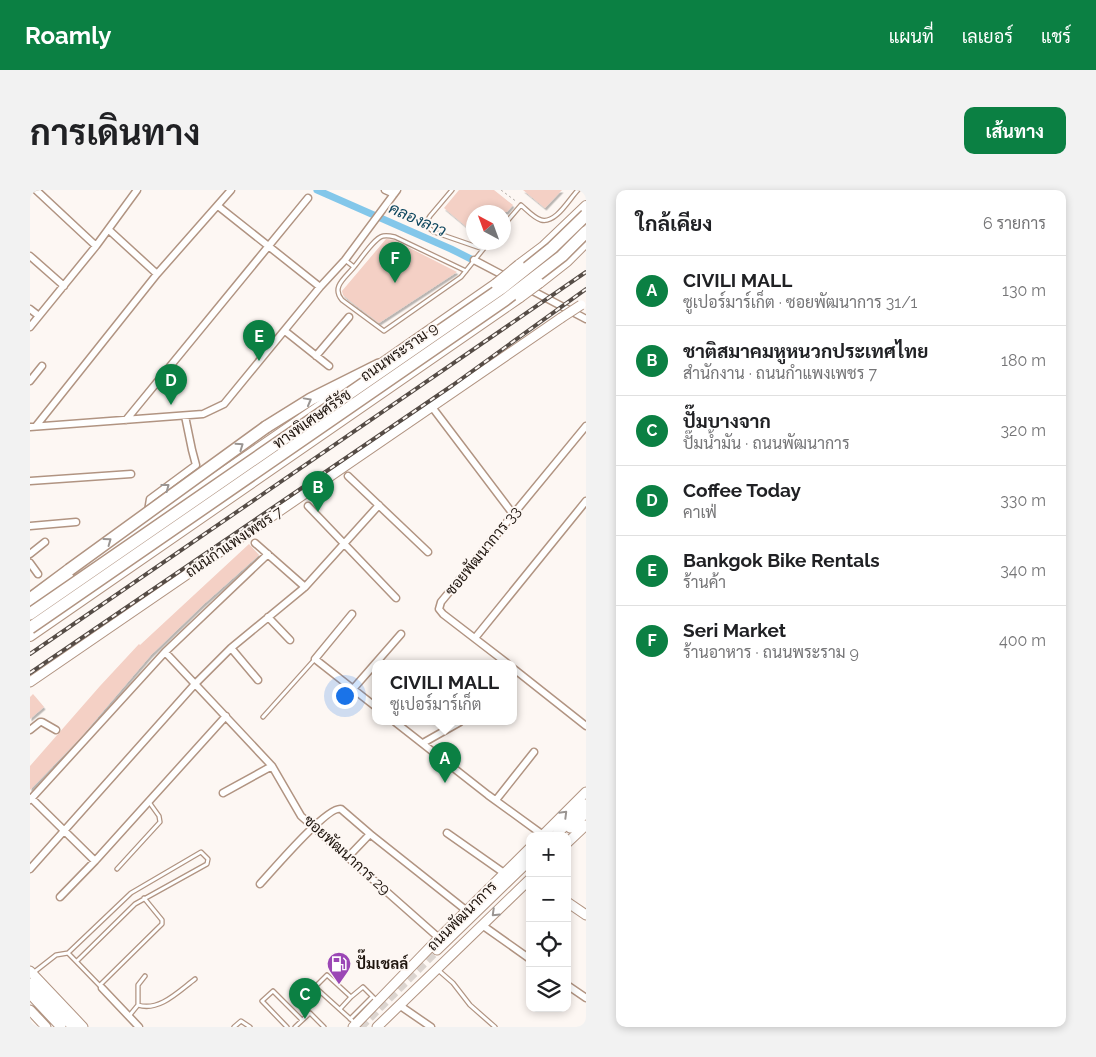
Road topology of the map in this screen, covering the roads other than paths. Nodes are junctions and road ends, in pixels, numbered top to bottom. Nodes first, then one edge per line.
1 (36, 190) edge
2 (127, 190) edge
3 (231, 190) edge
4 (385, 190) edge
5 (452, 190) edge
6 (578, 190) edge
7 (395, 192) edge
8 (135, 193) edge
9 (308, 198) dead end
10 (218, 206) junction
11 (586, 206) edge
12 (586, 215) edge
13 (511, 217) edge
14 (109, 230) junction
15 (586, 232) edge
16 (586, 242) edge
17 (466, 243) edge
18 (96, 246) junction
19 (270, 246) junction
20 (482, 250) edge
21 (30, 256) edge
22 (476, 257) junction
23 (344, 260) junction
24 (354, 266) junction
25 (466, 271) junction
26 (157, 274) junction
27 (64, 286) junction
28 (320, 286) junction
29 (583, 303) edge
30 (30, 310) edge
31 (39, 316) junction
32 (349, 316) dead end
33 (586, 319) edge
34 (30, 328) edge
35 (285, 331) junction
36 (316, 356) junction
37 (42, 366) dead end
38 (329, 366) dead end
39 (379, 366) junction
40 (30, 381) edge
41 (432, 407) junction
42 (185, 416) junction
43 (126, 420) junction
44 (33, 426) edge
45 (586, 426) edge
46 (131, 474) dead end
47 (348, 476) dead end
48 (30, 482) edge
49 (586, 501) edge
50 (379, 505) junction
51 (308, 506) dead end
52 (513, 514) junction
53 (76, 522) dead end
54 (30, 526) edge
55 (144, 527) junction
56 (44, 542) dead end
57 (255, 543) dead end
58 (344, 544) junction
59 (428, 552) dead end
60 (30, 554) edge
61 (268, 554) junction
62 (30, 563) edge
63 (38, 574) dead end
64 (305, 587) junction
65 (396, 598) dead end
66 (30, 599) edge
67 (30, 605) edge
68 (30, 614) edge
69 (352, 614) dead end
70 (268, 617) junction
71 (30, 628) edge
72 (401, 634) dead end
73 (30, 636) edge
74 (475, 638) junction
75 (290, 640) dead end
76 (232, 648) junction
77 (165, 652) junction
78 (315, 659) junction
79 (378, 660) edge
80 (503, 660) edge
81 (372, 667) edge
82 (517, 670) edge
83 (258, 680) dead end
84 (30, 682) edge
85 (195, 684) junction
86 (353, 689) junction
87 (372, 704) edge
88 (226, 716) junction
89 (263, 717) dead end
90 (399, 725) edge
91 (455, 725) edge
92 (586, 726) edge
93 (30, 730) edge
94 (56, 730) dead end
95 (423, 743) junction
96 (534, 752) dead end
97 (272, 766) junction
98 (586, 792) edge
99 (223, 793) dead end
100 (30, 799) edge
101 (496, 800) junction
102 (149, 802) junction
103 (586, 804) edge
104 (586, 813) edge
105 (586, 825) edge
106 (314, 826) junction
107 (65, 831) junction
108 (539, 832) edge
109 (546, 832) edge
110 (559, 832) edge
111 (567, 832) edge
112 (370, 834) junction
113 (448, 834) dead end
114 (571, 839) edge
115 (526, 852) edge
116 (348, 857) junction
117 (95, 861) junction
118 (526, 864) edge
119 (30, 869) edge
120 (117, 869) dead end
121 (526, 872) edge
122 (504, 874) junction
123 (526, 883) edge
124 (260, 884) dead end
125 (60, 897) dead end
126 (144, 898) junction
127 (571, 905) edge
128 (467, 911) junction
129 (586, 915) edge
130 (482, 925) junction
131 (439, 949) junction
132 (68, 953) junction
133 (526, 956) edge
134 (77, 961) junction
135 (437, 968) junction
136 (31, 976) edge
137 (145, 976) dead end
138 (195, 979) dead end
139 (101, 987) junction
140 (571, 988) edge
141 (30, 994) edge
142 (351, 997) junction
143 (586, 998) edge
144 (375, 1000) junction
145 (399, 1005) junction
146 (138, 1006) junction
147 (340, 1009) junction
148 (30, 1011) edge
149 (129, 1016) junction
150 (302, 1020) junction
151 (353, 1023) edge
152 (46, 1027) edge
153 (61, 1027) edge
154 (73, 1027) edge
155 (84, 1027) edge
156 (139, 1027) edge
157 (234, 1027) edge
158 (250, 1027) edge
159 (287, 1027) edge
160 (295, 1027) edge
161 (324, 1027) edge
162 (378, 1027) edge
163 (431, 1027) edge
164 (495, 1027) edge

1 - 18 street
2 - 8 street
3 - 10 street
4 - 7 street
5 - 17 lane
6 - 13 lane
7 - 23 street
8 - 14 street
9 - 19 street
10 - 19 street
10 - 26 street
11 - 39 main road, ถนนพระราม 9, bridge
12 - 68 highway, ทางพิเศษศรีรัช, bridge
14 - 18 street
14 - 26 street
15 - 71 highway, ทางพิเศษศรีรัช, bridge
16 - 73 main road, ถนนพระราม 9, bridge
18 - 27 street
19 - 28 street
19 - 43 street
20 - 22 lane
21 - 27 street
22 - 25 lane
22 - 33 street
23 - 24 lane
23 - 28 street
24 - 25 lane
24 - 25 lane
26 - 44 street
27 - 31 street
28 - 35 street
29 - 41 main road, ถนนกำแพงเพชร 7, bridge
30 - 31 street
31 - 34 street
32 - 36 street
35 - 36 street
35 - 42 street
36 - 38 street
37 - 40 street
39 - 55 main road, ถนนพระราม 9
66 -> 39 highway, bridge
41 - 52 street
41 - 84 main road, ถนนกำแพงเพชร 7
42 - 43 street
55 -> 42 street
43 - 44 street
45 - 52 street, ซอยพัฒนาการ 33
46 - 48 street
47 - 50 street
49 - 74 street
50 - 58 street
50 - 59 street
51 - 58 street
52 - 74 street, ซอยพัฒนาการ 33
53 - 54 street
55 - 67 main road, ถนนพระราม 9
56 - 60 street
57 - 61 street
58 - 64 street
58 - 65 street
61 - 64 street
61 - 77 street
62 - 63 street
64 - 70 street
69 - 78 street
70 - 75 street
70 - 76 street
72 - 79 street
74 - 80 street, ซอยพัฒนาการ 33
76 - 83 street
76 - 85 street
77 - 85 street, ซอยพัฒนาการ 29
77 - 100 street
78 - 86 street
78 - 89 lane
81 - 86 street
82 - 92 street
85 - 88 street, ซอยพัฒนาการ 29
85 - 107 street
86 - 87 street
88 - 97 street, ซอยพัฒนาการ 29
88 - 102 street
90 - 95 street
91 - 95 street
93 - 94 street
95 - 101 street
96 - 101 street
97 - 99 street
97 - 106 street, ซอยพัฒนาการ 29
109 -> 98 main road
100 - 107 street
101 - 108 street
102 - 117 street
102 - 120 lane
103 - 110 main road
104 - 111 main road
105 - 114 main road
106 - 112 street
106 - 116 street, ซอยพัฒนาการ 29
106 - 124 street
107 - 117 street
107 - 119 street
112 - 116 street
112 - 128 street
113 - 122 street
115 - 122 main road, ถนนพัฒนาการ
116 - 131 street, ซอยพัฒนาการ 29
117 - 125 street
118 - 131 main road, ถนนพัฒนาการ
121 - 131 main road, ถนนพัฒนาการ
122 - 128 main road, ถนนพัฒนาการ
123 -> 130 main road, ถนนพัฒนาการ
126 - 132 lane
126 - 134 lane
126 - 139 lane
127 - 129 main road
128 - 131 main road, ถนนพัฒนาการ
130 - 131 main road, ถนนพัฒนาการ
130 - 133 street
131 - 135 main road, ถนนพัฒนาการ
131 - 144 main road, ถนนพัฒนาการ
132 - 134 lane
132 - 136 lane
134 - 139 lane
135 - 145 main road, ถนนพัฒนาการ
135 - 164 lane
136 - 154 main road
136 - 155 main road
137 - 146 lane
138 - 146 lane
139 - 149 street
140 - 143 street
141 - 153 main road
142 - 144 lane
142 - 147 lane
142 - 147 lane
144 - 151 main road, ถนนพัฒนาการ
145 - 162 main road, ถนนพัฒนาการ
145 - 163 street
146 - 149 lane
147 - 151 lane
148 - 152 main road
149 - 156 street
150 - 159 lane
150 - 160 lane
150 - 161 lane
157 - 158 lane

